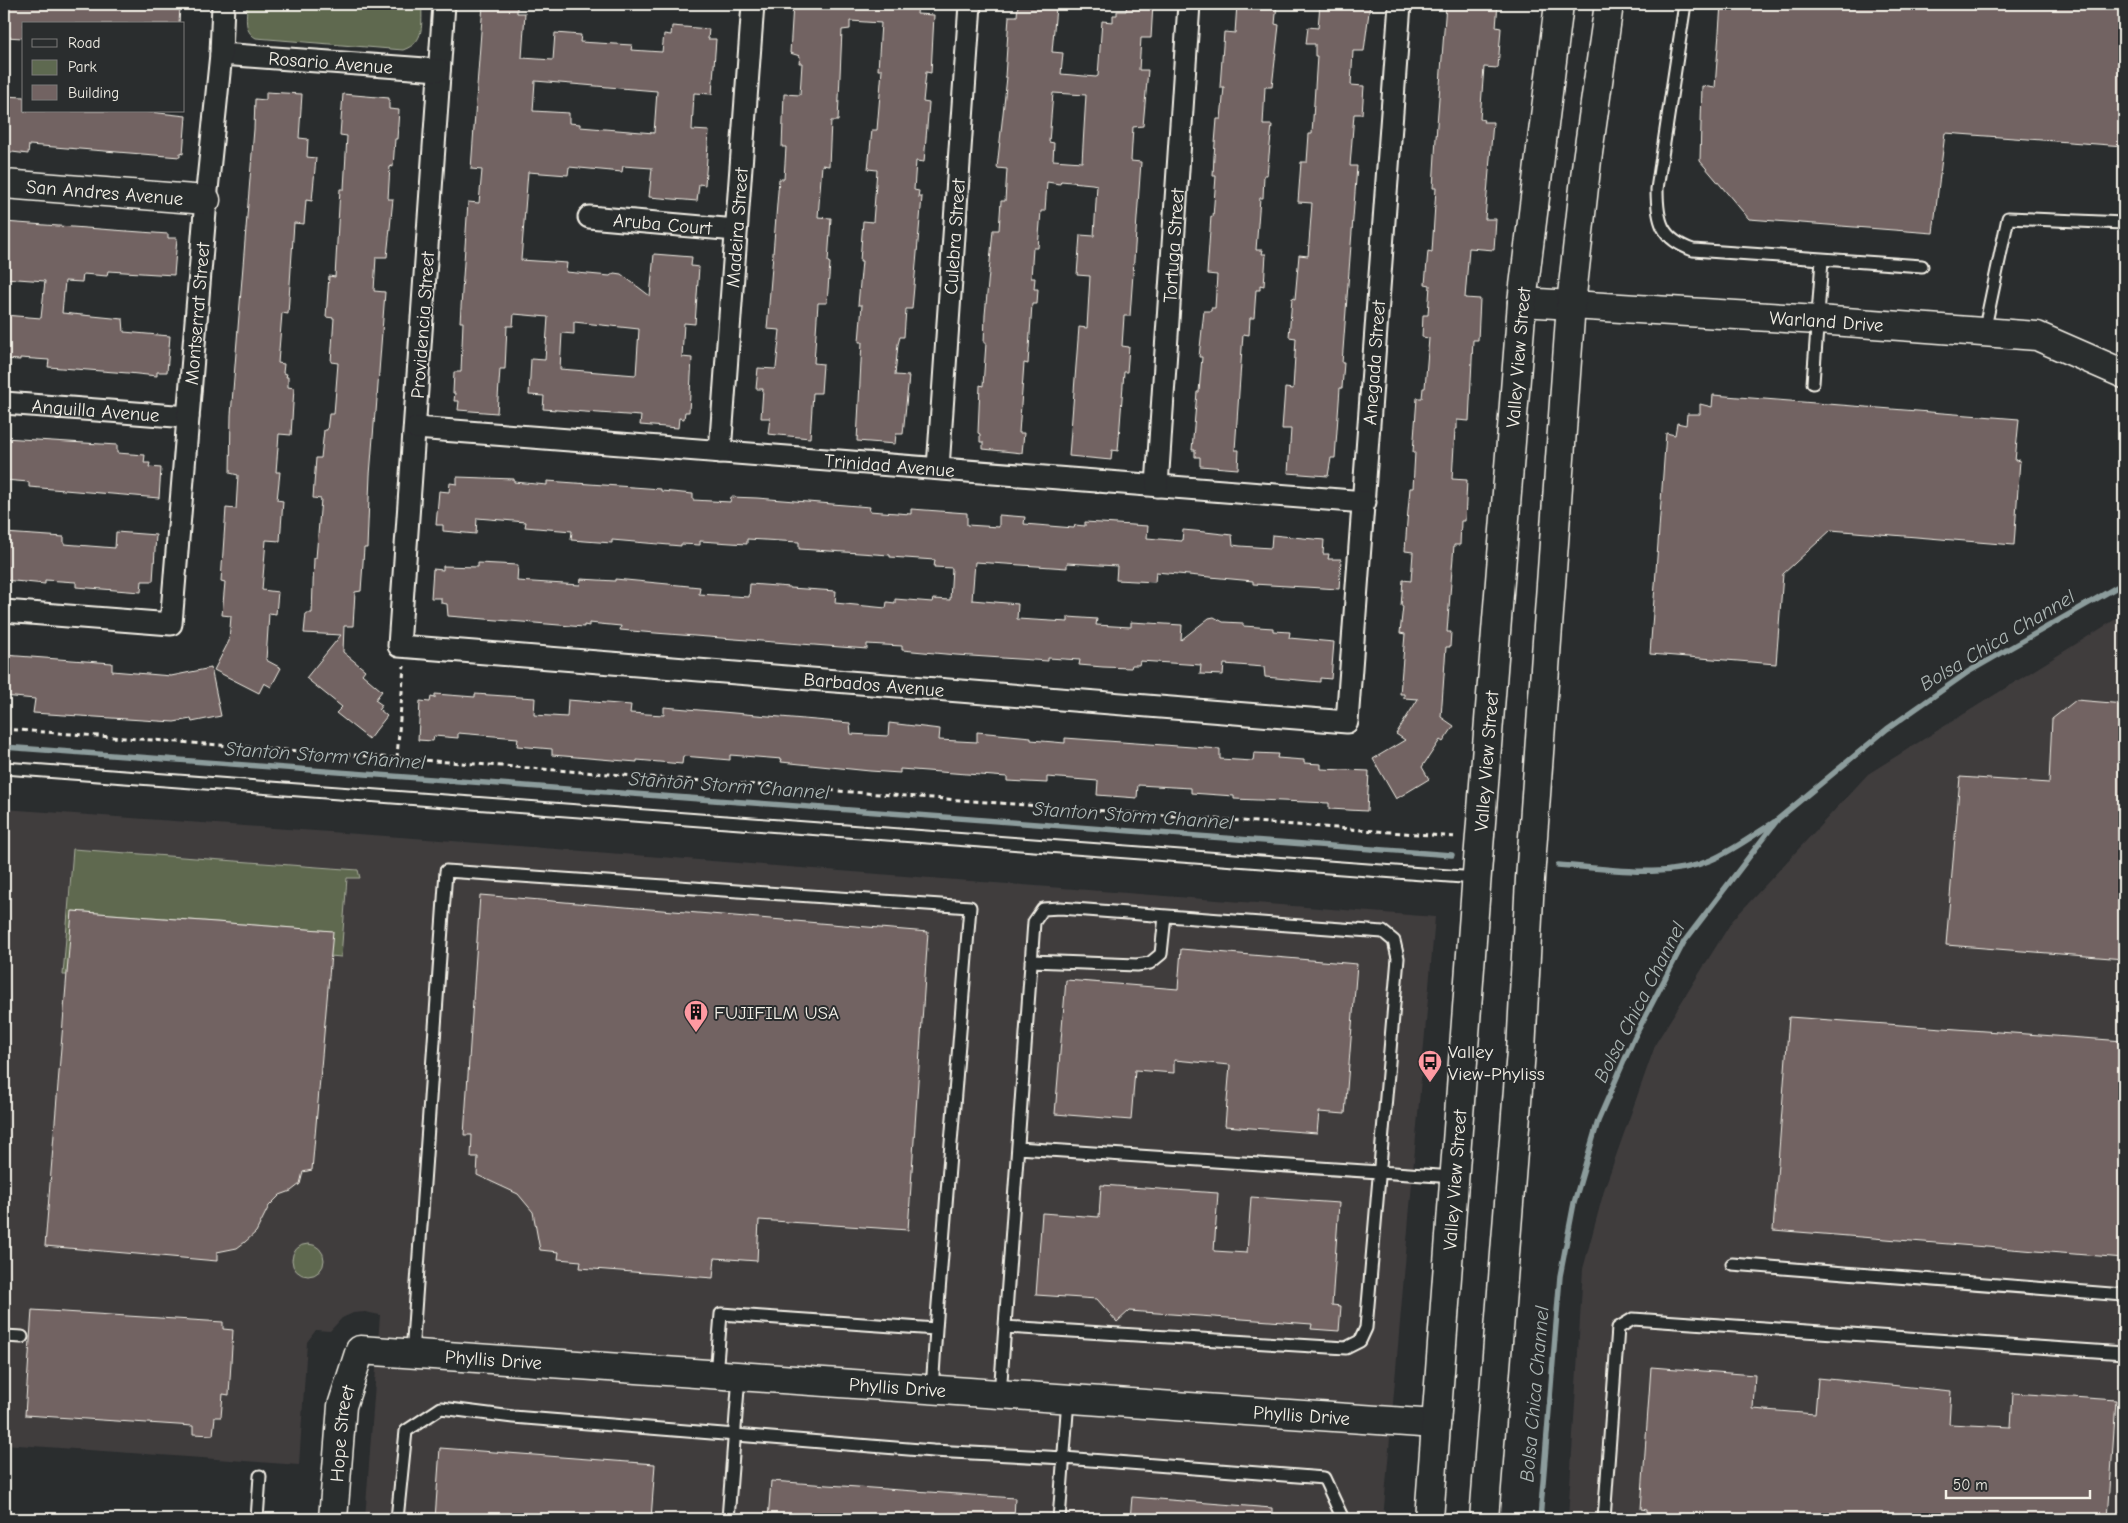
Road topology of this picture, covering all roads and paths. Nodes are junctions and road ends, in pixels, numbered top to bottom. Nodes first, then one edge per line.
1 (223, 4) edge
2 (444, 4) edge
3 (753, 4) edge
4 (970, 4) edge
5 (1189, 4) edge
6 (1400, 4) edge
7 (1559, 4) edge
8 (1609, 4) edge
9 (1685, 4) edge
10 (221, 54) junction
11 (439, 70) junction
12 (4, 184) edge
13 (206, 200) junction
14 (589, 217) dead end
15 (2124, 223) edge
16 (736, 230) junction
17 (1822, 260) junction
18 (1922, 266) dead end
19 (1522, 302) junction
20 (1571, 304) junction
21 (1818, 320) junction
22 (1984, 332) junction
23 (2124, 374) edge
24 (1813, 383) dead end
25 (4, 403) edge
26 (188, 417) junction
27 (416, 428) junction
28 (720, 452) junction
29 (938, 468) junction
30 (1157, 486) junction
31 (1365, 502) junction
32 (4, 611) edge
33 (402, 646) junction
34 (1347, 722) joint
35 (4, 729) edge
36 (397, 758) junction
37 (4, 768) edge
38 (1479, 838) junction
39 (1476, 878) junction
40 (1165, 916) junction
41 (1031, 961) junction
42 (1018, 1148) junction
43 (1379, 1171) junction
44 (1454, 1177) junction
45 (1732, 1264) dead end
46 (2124, 1295) edge
47 (1005, 1327) junction
48 (936, 1329) junction
49 (4, 1336) edge
50 (22, 1337) dead end
51 (360, 1350) joint
52 (2124, 1352) edge
53 (412, 1354) junction
54 (728, 1375) junction
55 (932, 1390) junction
56 (1000, 1394) junction
57 (1068, 1399) junction
58 (1436, 1424) junction
59 (735, 1435) junction
60 (1490, 1452) junction
61 (1064, 1458) junction
62 (260, 1476) dead end
63 (257, 1519) edge
64 (333, 1519) edge
65 (397, 1519) edge
66 (728, 1519) edge
67 (1059, 1519) edge
68 (1342, 1519) edge
69 (1429, 1519) edge
70 (1484, 1519) edge
71 (1501, 1519) edge
72 (1604, 1519) edge

1 - 10 street, Montserrat Street
2 - 11 street, Providencia Street
3 - 16 street, Madeira Street
4 - 29 street, Culebra Street
5 - 30 street, Tortuga Street
6 - 31 street, Anegada Street
7 - 19 main road, Valley View Street
8 - 20 main road
9 - 17 lane
10 - 11 street, Rosario Avenue
10 - 13 street, Montserrat Street
11 - 27 street, Providencia Street
12 - 13 main road, San Andres Avenue
13 - 26 street, Montserrat Street
14 - 16 street, Aruba Court
15 - 22 lane
16 - 28 street, Madeira Street
17 - 18 lane
17 - 21 lane
19 - 20 main road, Warland Drive
19 - 38 main road, Valley View Street
20 - 21 main road, Warland Drive
20 - 60 main road
21 - 22 main road, Warland Drive
21 - 24 lane
22 - 23 main road, Warland Drive
25 - 26 street, Anguilla Avenue
26 - 32 street, Montserrat Street
27 - 28 street, Trinidad Avenue
27 - 33 street, Providencia Street
28 - 29 street, Trinidad Avenue
29 - 30 street, Trinidad Avenue
30 - 31 street, Trinidad Avenue
31 - 34 street, Anegada Street
33 - 34 street, Barbados Avenue
33 - 36 path
35 - 36 path
36 - 38 path
37 - 39 lane
38 - 39 main road, Valley View Street
39 - 44 main road, Valley View Street
40 - 41 lane
40 - 41 lane
40 - 43 lane
41 - 42 lane
42 - 43 lane
42 - 47 lane
43 - 44 lane
43 - 47 lane
44 - 58 main road, Valley View Street
45 - 46 lane
47 - 56 lane
48 - 53 lane
48 - 54 lane
48 - 55 lane
49 - 50 lane
51 - 53 main road, Phyllis Drive
51 - 64 main road, Hope Street
52 - 72 lane
53 - 54 main road, Phyllis Drive
54 - 55 main road, Phyllis Drive
54 - 59 lane
55 - 56 main road, Phyllis Drive
56 - 57 main road, Phyllis Drive
57 - 58 main road, Phyllis Drive
57 - 61 lane
58 - 69 main road, Valley View Street
59 - 61 lane
59 - 65 lane
59 - 66 lane
60 - 70 main road
60 - 71 main road
61 - 67 lane
61 - 68 lane
62 - 63 lane

